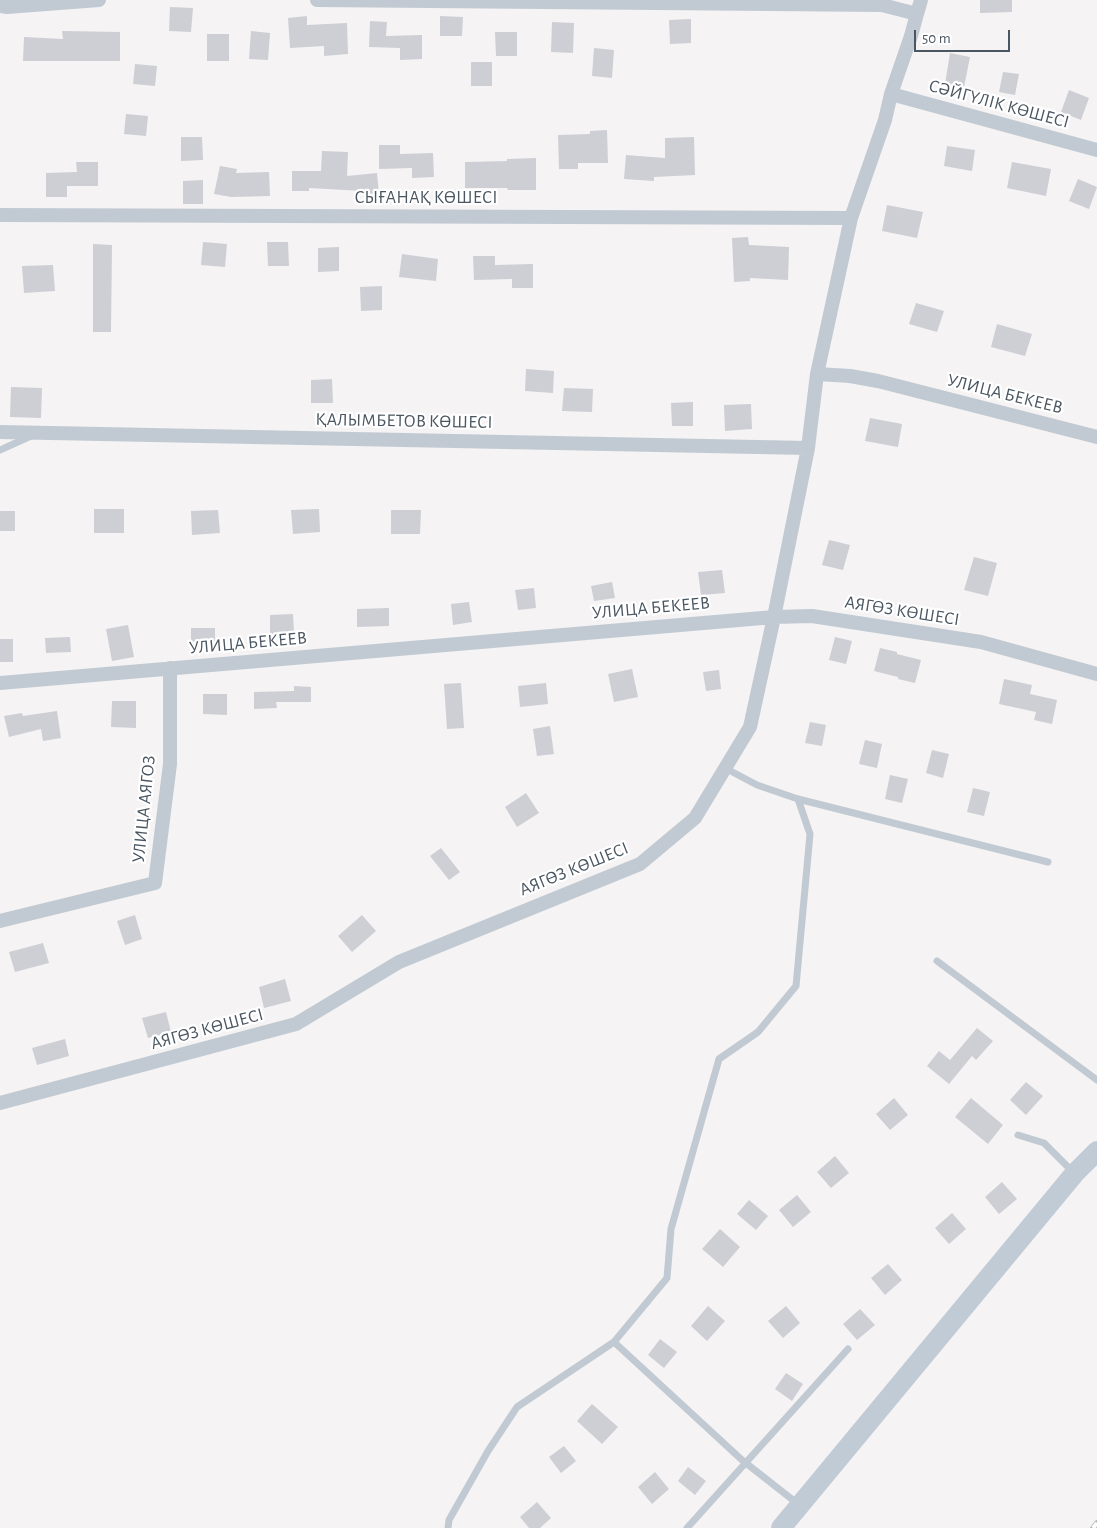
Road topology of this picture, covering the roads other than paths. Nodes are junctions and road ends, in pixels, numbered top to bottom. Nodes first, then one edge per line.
1 (100, 0) edge
2 (318, 0) edge
3 (921, 0) edge
4 (523, 1) edge
5 (715, 2) edge
6 (840, 2) edge
7 (0, 6) edge
8 (917, 14) junction
9 (891, 94) junction
10 (1097, 150) edge
11 (1, 212) edge
12 (851, 218) junction
13 (817, 374) junction
14 (0, 432) edge
15 (38, 433) junction
16 (1097, 437) edge
17 (808, 448) junction
18 (0, 450) edge
19 (774, 617) junction
20 (170, 668) junction
21 (1097, 674) edge
22 (0, 683) edge
23 (725, 768) junction
24 (798, 799) junction
25 (1048, 862) dead end
26 (0, 921) edge
27 (938, 961) dead end
28 (1097, 1080) edge
29 (0, 1103) edge
30 (1018, 1135) dead end
31 (1097, 1150) edge
32 (1075, 1173) junction
33 (614, 1342) junction
34 (848, 1349) dead end
35 (746, 1462) junction
36 (801, 1506) junction
37 (448, 1528) edge
38 (687, 1528) edge
39 (781, 1528) edge

1 - 7 street
2 - 4 street
3 - 8 street
4 - 5 street
5 - 6 street
6 - 8 street
8 - 9 street
9 - 10 street, СӘЙГҮЛІК КӨШЕСІ
9 - 12 street
11 - 12 street, СЫҒАНАҚ КӨШЕСІ
12 - 13 street
13 - 16 street, УЛИЦА БЕКЕЕВ
13 - 17 street
14 - 15 street, ҚАЛЫМБЕТОВ КӨШЕСІ
15 - 17 street, ҚАЛЫМБЕТОВ КӨШЕСІ
15 - 18 lane
17 - 19 street
19 - 20 street, УЛИЦА БЕКЕЕВ
19 - 21 street, АЯГӨЗ КӨШЕСІ
19 - 23 street, АЯГӨЗ КӨШЕСІ
20 - 22 street, УЛИЦА БЕКЕЕВ
20 - 26 street, УЛИЦА АЯГОЗ
23 - 24 lane
23 - 29 street, АЯГӨЗ КӨШЕСІ
24 - 25 lane
24 - 33 lane
27 - 28 lane
30 - 32 lane
31 - 32 street
32 - 36 street
33 - 35 lane
33 - 37 lane
34 - 35 lane
35 - 36 lane
35 - 38 lane
36 - 39 street

